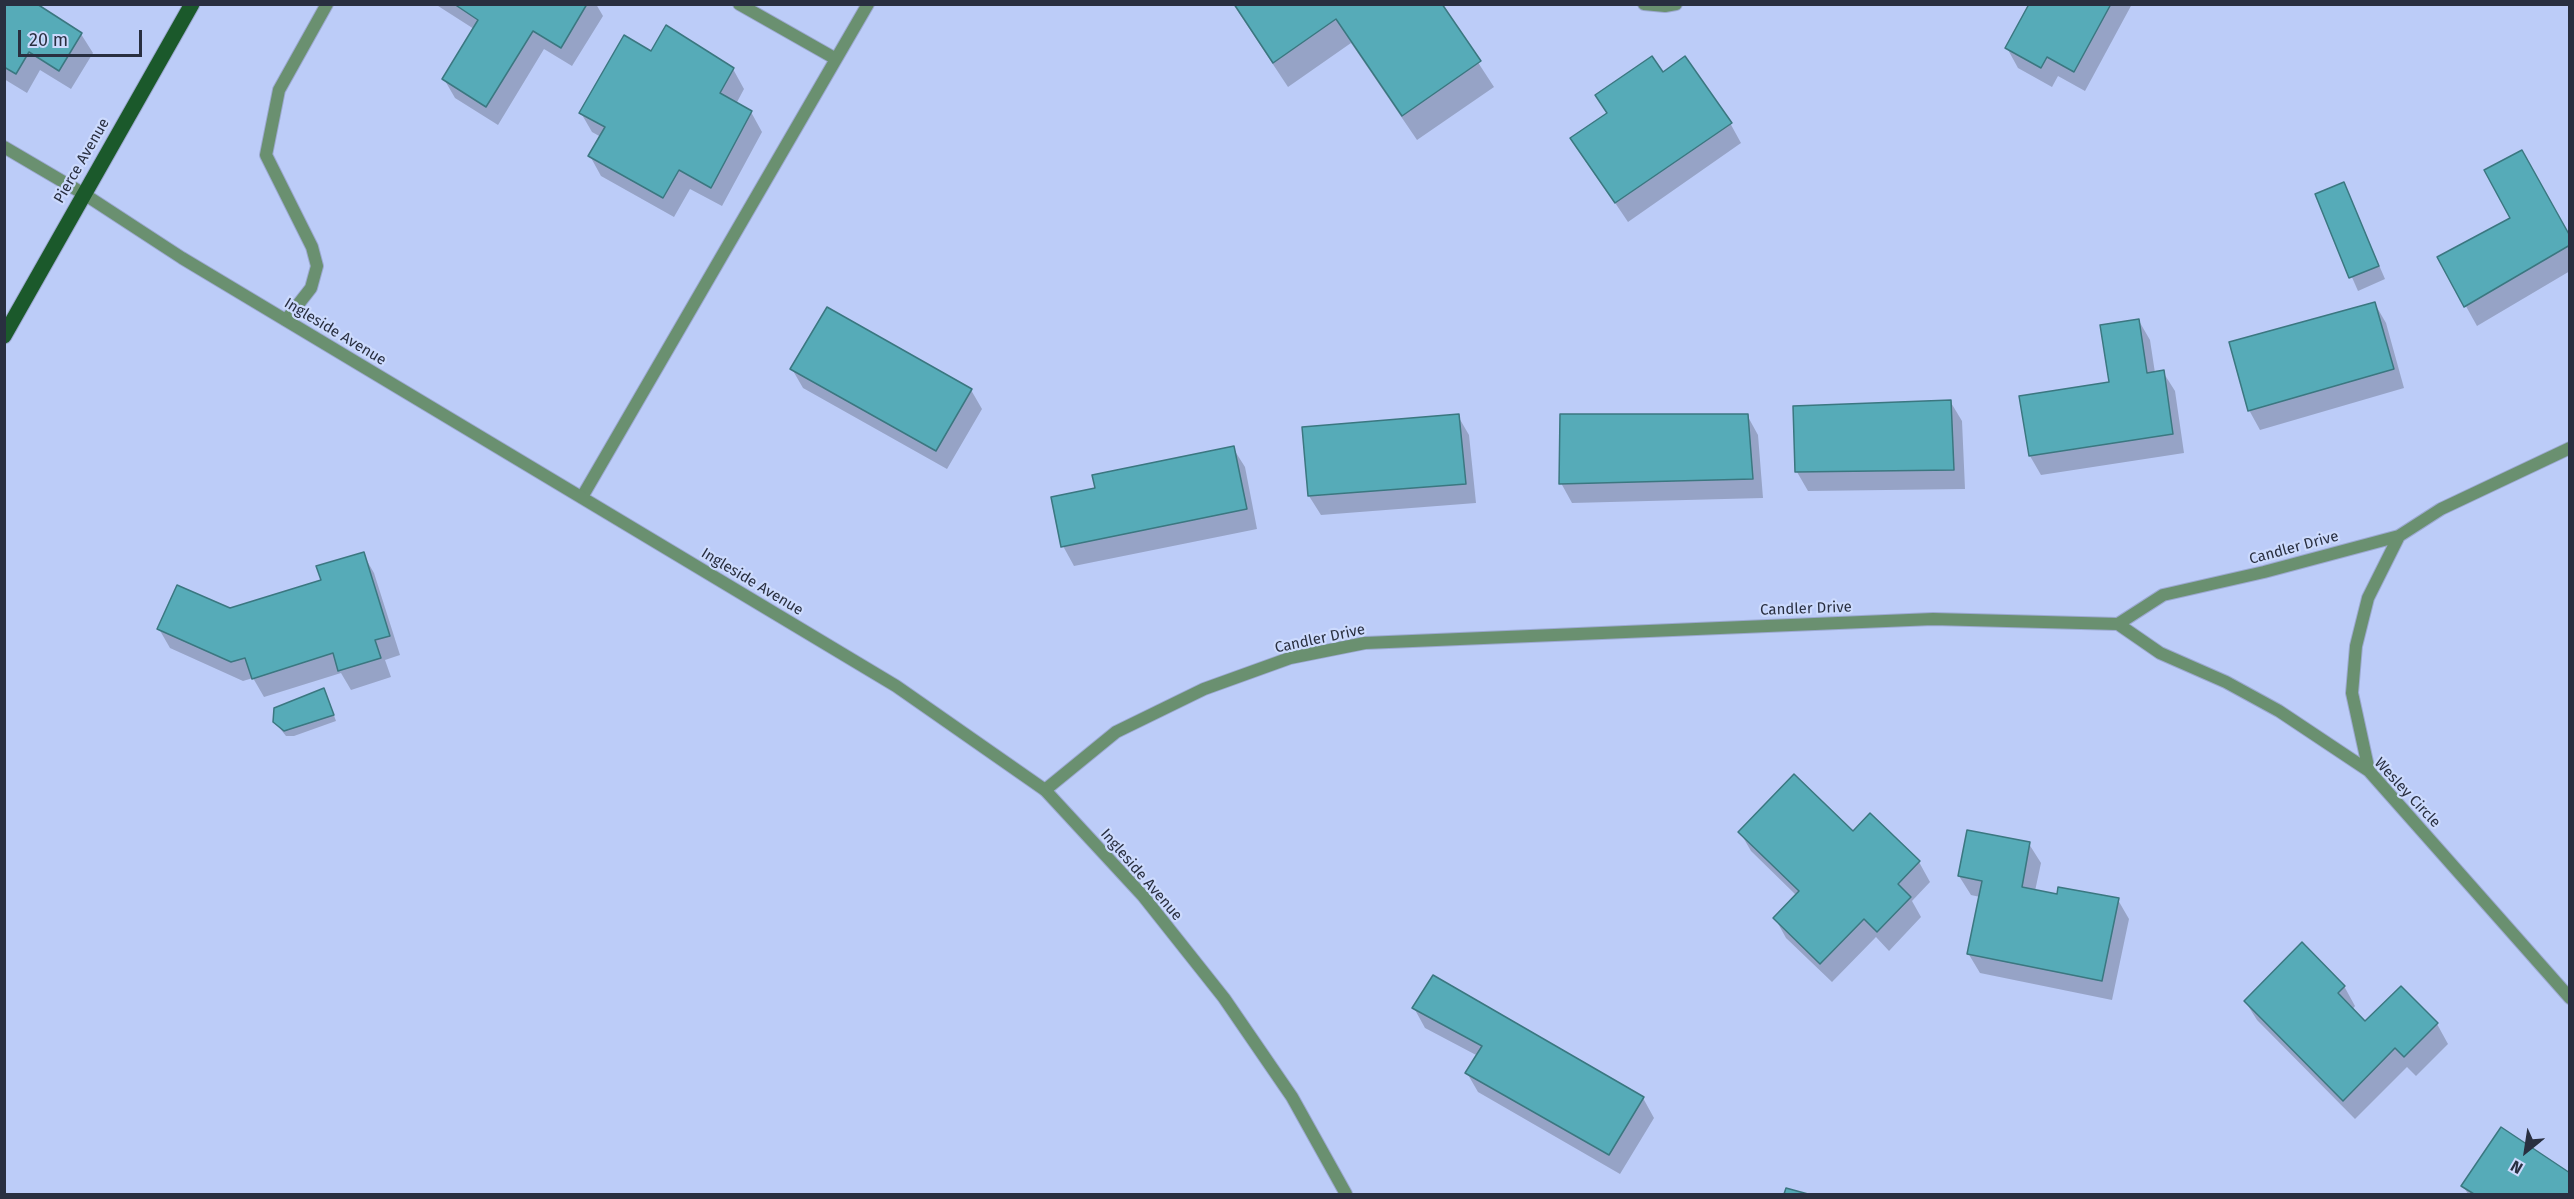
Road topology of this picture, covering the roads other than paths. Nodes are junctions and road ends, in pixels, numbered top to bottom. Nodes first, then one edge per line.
1 (192, 4) edge
2 (327, 4) edge
3 (739, 4) edge
4 (868, 4) edge
5 (1644, 4) edge
6 (1676, 4) edge
7 (836, 59) junction
8 (4, 147) edge
9 (84, 194) junction
10 (286, 320) junction
11 (4, 336) edge
12 (2570, 448) edge
13 (582, 498) junction
14 (2399, 536) junction
15 (2118, 624) junction
16 (2369, 771) junction
17 (1045, 790) junction
18 (2570, 998) edge
19 (1346, 1194) edge

1 - 9 main road, Pierce Avenue
2 - 10 street
3 - 7 street
4 - 7 street
5 - 6 street
7 - 13 street
8 - 9 street, Ingleside Avenue
9 - 10 street, Ingleside Avenue
9 - 11 main road, Pierce Avenue
10 - 13 street, Ingleside Avenue
12 - 14 street, Candler Drive
13 - 17 street, Ingleside Avenue
14 - 15 street, Candler Drive
14 - 16 street
15 - 16 street, Wesley Circle
15 - 17 street, Candler Drive
16 - 18 street, Wesley Circle
17 - 19 street, Ingleside Avenue

